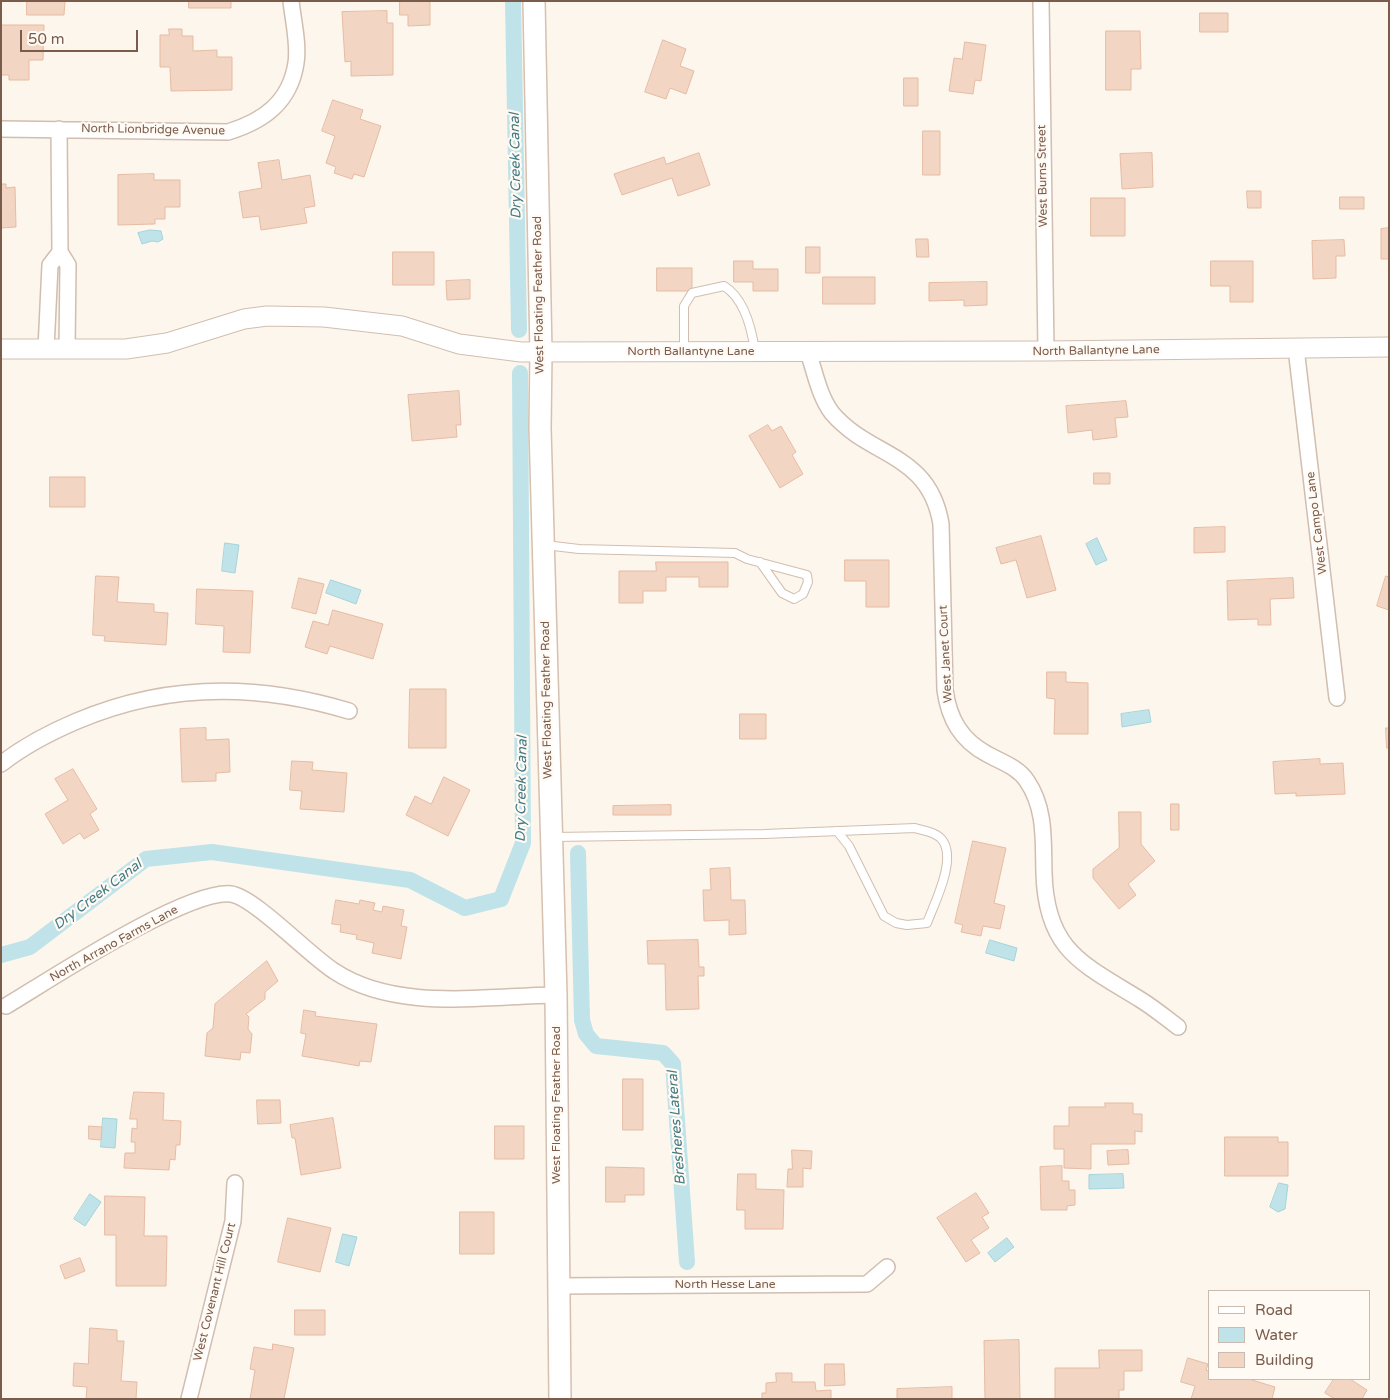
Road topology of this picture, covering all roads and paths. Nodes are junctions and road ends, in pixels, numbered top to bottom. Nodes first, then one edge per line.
1 (291, 1) edge
2 (534, 1) edge
3 (1041, 1) edge
4 (1, 129) edge
5 (60, 129) junction
6 (60, 252) junction
7 (1389, 347) edge
8 (1296, 348) junction
9 (1, 349) edge
10 (46, 349) junction
11 (67, 349) junction
12 (1046, 351) junction
13 (684, 352) junction
14 (755, 352) junction
15 (808, 352) junction
16 (541, 353) junction
17 (543, 545) junction
18 (760, 562) junction
19 (1337, 698) dead end
20 (349, 710) dead end
21 (1, 764) edge
22 (837, 831) junction
23 (551, 837) junction
24 (556, 995) junction
25 (3, 1007) edge
26 (1178, 1027) dead end
27 (235, 1183) dead end
28 (887, 1267) dead end
29 (557, 1286) junction
30 (189, 1399) edge
31 (560, 1399) edge

1 - 5 street, North Lionbridge Avenue
2 - 16 main road, West Floating Feather Road
3 - 12 street, West Burns Street
4 - 5 street, North Lionbridge Avenue
5 - 6 street
6 - 10 street
6 - 11 street
7 - 8 street, North Ballantyne Lane
8 - 12 street, North Ballantyne Lane
8 - 19 street, West Campo Lane
9 - 10 street, North Ballantyne Lane
10 - 11 street, North Ballantyne Lane
11 - 16 street, North Ballantyne Lane
12 - 15 street, North Ballantyne Lane
13 - 14 street, North Ballantyne Lane
13 - 14 lane
13 - 16 street, North Ballantyne Lane
14 - 15 street, North Ballantyne Lane
15 - 26 street, West Janet Court
16 - 17 main road, West Floating Feather Road
17 - 18 lane
17 - 23 main road, West Floating Feather Road
18 - 18 lane
20 - 21 street
22 - 22 lane
22 - 23 lane
23 - 24 main road, West Floating Feather Road
24 - 25 street, North Arrano Farms Lane
24 - 29 main road, West Floating Feather Road
27 - 30 street, West Covenant Hill Court
28 - 29 street, North Hesse Lane
29 - 31 main road, West Floating Feather Road

